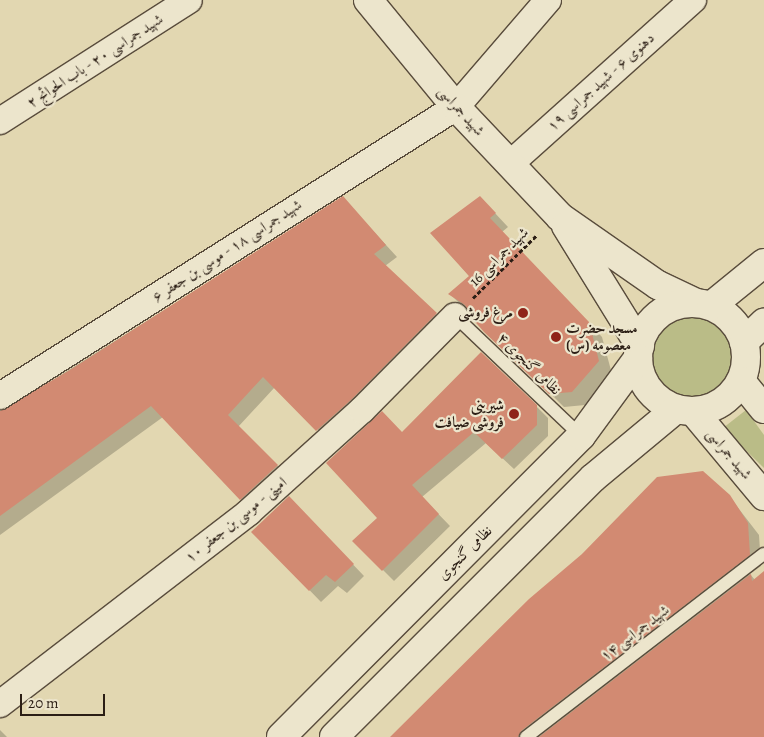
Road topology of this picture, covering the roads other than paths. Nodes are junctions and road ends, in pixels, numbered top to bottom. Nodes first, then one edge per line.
1 (189, 0) edge
2 (368, 0) edge
3 (548, 0) edge
4 (693, 0) edge
5 (456, 107) junction
6 (0, 121) edge
7 (510, 164) junction
8 (560, 216) junction
9 (764, 263) edge
10 (703, 305) junction
11 (455, 316) joint
12 (764, 324) edge
13 (744, 342) junction
14 (639, 352) junction
15 (741, 381) junction
16 (0, 396) edge
17 (764, 409) edge
18 (685, 410) junction
19 (580, 436) junction
20 (764, 496) edge
21 (764, 554) edge
22 (0, 704) edge
23 (281, 737) edge
24 (334, 737) edge
25 (526, 737) edge

1 - 6 street, شهید جمراسی ۲۰ - باب الحوائج ۲
2 - 5 street, شهید جمراسی
3 - 5 street, شهید جمراسی ۱۸ - موسی بن جعفر ۶
4 - 7 street, دهنوی ۶ - شهید جمراسی ۱۹
5 - 7 street, شهید جمراسی
5 - 16 street, شهید جمراسی ۱۸ - موسی بن جعفر ۶
7 - 8 street, شهید جمراسی
8 - 10 street
8 - 14 street
9 - 10 street
10 - 13 street
10 - 14 street
11 - 19 lane, نظامی گنجوی ۴
11 - 22 street, امینی - موسی بن جعفر ۱۰
12 - 13 street
13 - 15 street
14 - 18 street
14 - 19 street, نظامی گنجوی
15 - 17 street
15 - 18 street
18 - 20 street, شهید جمراسی
18 - 24 street
19 - 23 street, نظامی گنجوی
21 - 25 lane, شهید جمراسی ۱۴

